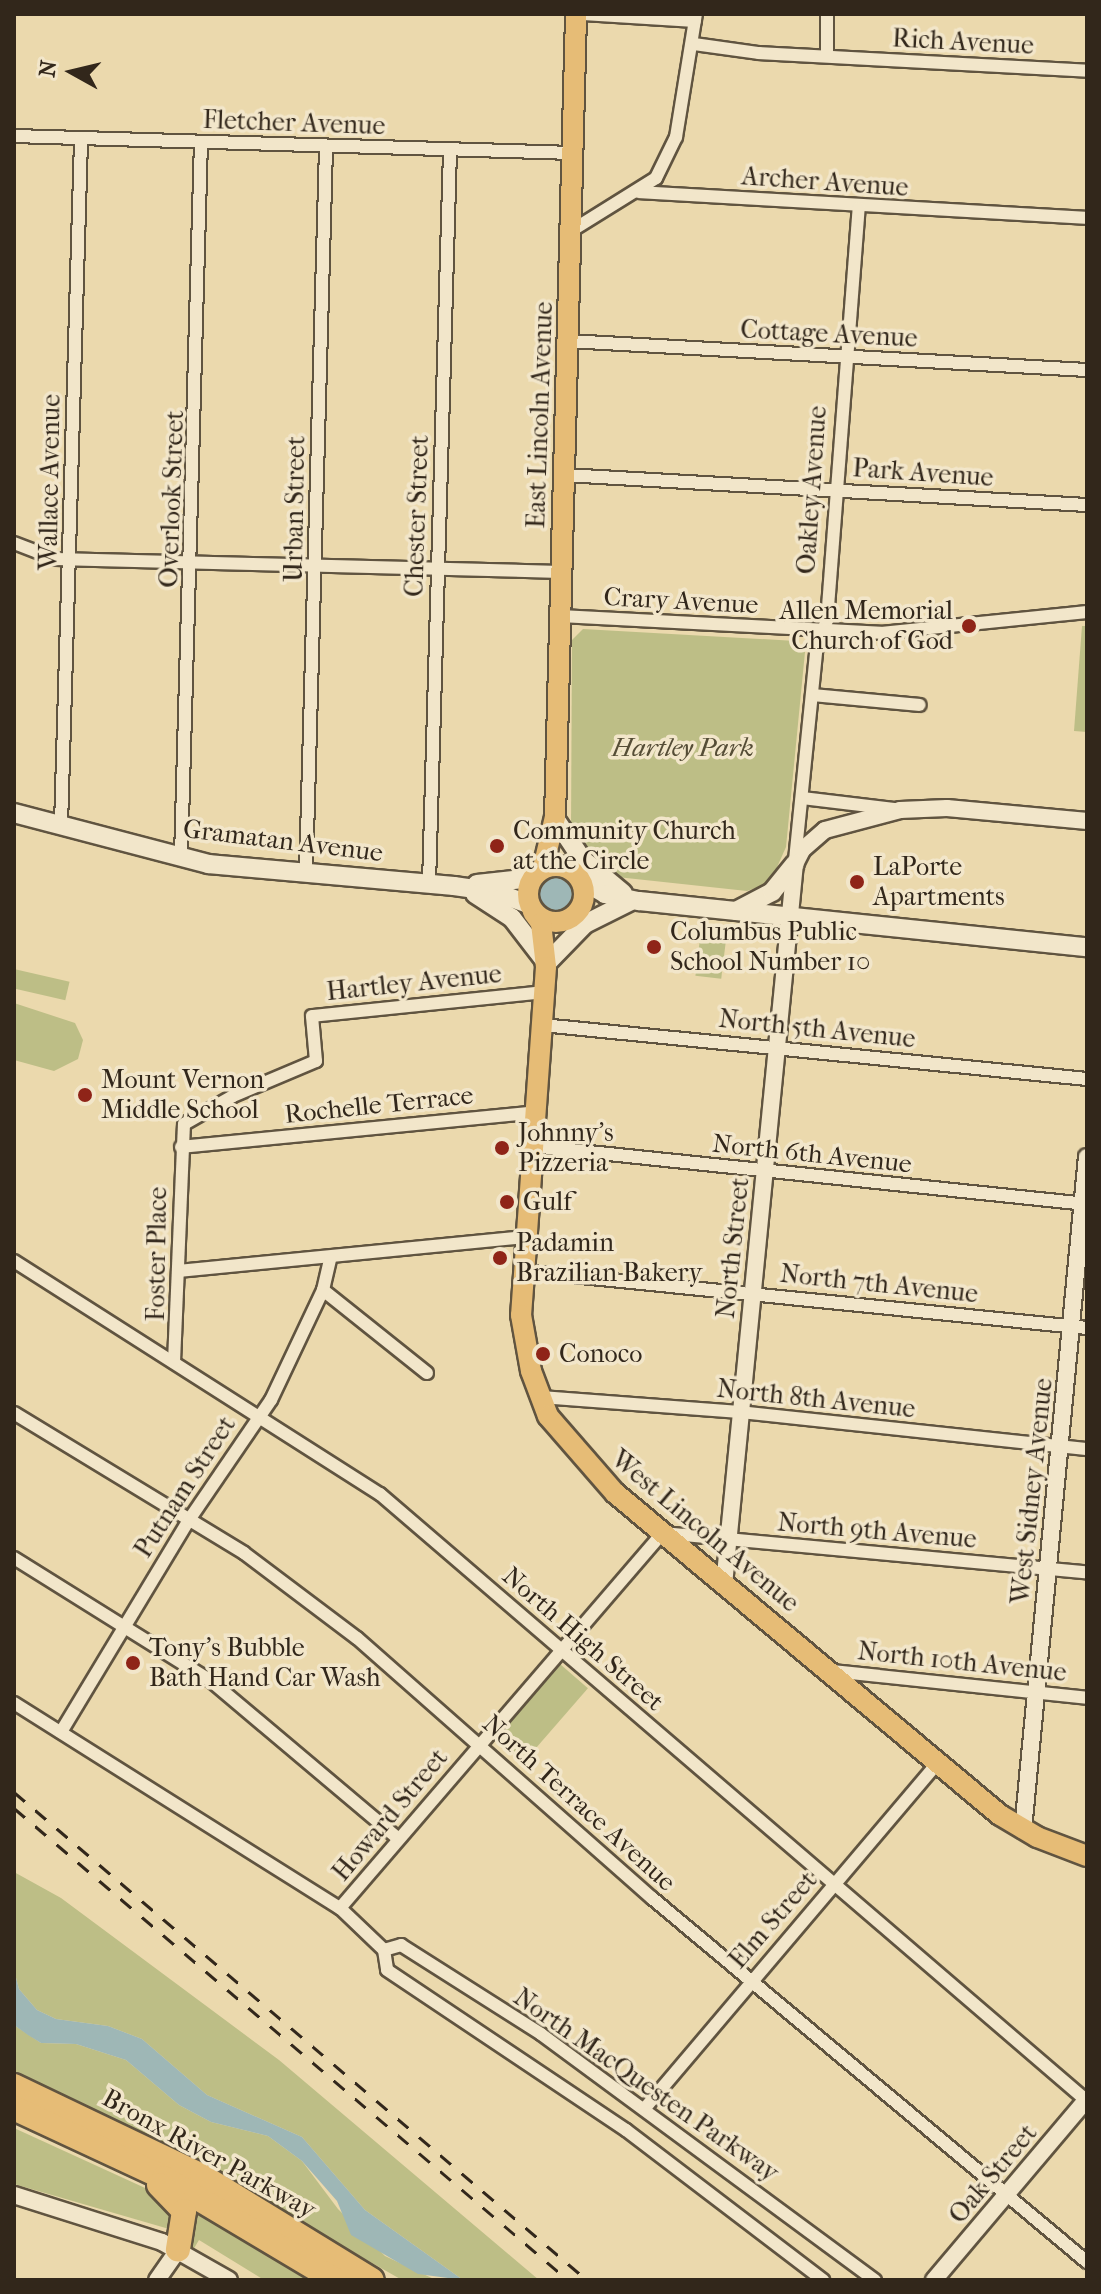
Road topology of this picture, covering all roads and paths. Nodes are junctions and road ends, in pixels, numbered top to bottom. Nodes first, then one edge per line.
1 (576, 14) edge
2 (583, 14) edge
3 (827, 14) edge
4 (695, 18) edge
5 (694, 44) junction
6 (827, 56) junction
7 (1087, 71) edge
8 (14, 136) edge
9 (81, 139) junction
10 (201, 143) junction
11 (326, 146) junction
12 (450, 149) junction
13 (573, 153) junction
14 (639, 192) junction
15 (859, 208) junction
16 (1087, 218) edge
17 (571, 231) junction
18 (568, 341) junction
19 (846, 356) junction
20 (1087, 370) edge
21 (565, 475) junction
22 (836, 489) junction
23 (1087, 505) edge
24 (14, 543) edge
25 (70, 559) junction
26 (192, 563) junction
27 (316, 566) junction
28 (438, 569) junction
29 (561, 572) junction
30 (1087, 612) edge
31 (560, 616) junction
32 (823, 630) junction
33 (813, 695) junction
34 (920, 705) dead end
35 (802, 798) junction
36 (900, 810) junction
37 (14, 813) edge
38 (557, 820) junction
39 (1087, 821) edge
40 (61, 826) junction
41 (181, 857) junction
42 (795, 864) junction
43 (306, 873) junction
44 (538, 873) junction
45 (575, 874) junction
46 (429, 884) junction
47 (458, 887) junction
48 (634, 900) junction
49 (532, 908) junction
50 (736, 911) junction
51 (790, 917) junction
52 (571, 918) junction
53 (1087, 947) edge
54 (547, 964) junction
55 (544, 992) junction
56 (542, 1025) junction
57 (777, 1047) junction
58 (1087, 1079) edge
59 (535, 1112) junction
60 (532, 1146) junction
61 (181, 1147) junction
62 (1087, 1157) edge
63 (765, 1171) junction
64 (1085, 1204) edge
65 (524, 1237) junction
66 (330, 1260) junction
67 (14, 1261) edge
68 (179, 1271) junction
69 (522, 1271) junction
70 (323, 1290) junction
71 (753, 1292) junction
72 (1080, 1327) edge
73 (174, 1362) junction
74 (427, 1373) dead end
75 (540, 1397) junction
76 (740, 1412) junction
77 (14, 1413) edge
78 (260, 1414) junction
79 (1061, 1447) junction
80 (1087, 1449) edge
81 (189, 1520) junction
82 (663, 1533) junction
83 (727, 1539) junction
84 (14, 1558) edge
85 (1049, 1568) junction
86 (1087, 1572) edge
87 (724, 1585) junction
88 (124, 1626) junction
89 (561, 1648) junction
90 (832, 1671) junction
91 (1035, 1692) junction
92 (1087, 1698) edge
93 (14, 1703) edge
94 (61, 1732) junction
95 (480, 1743) junction
96 (938, 1763) junction
97 (1023, 1830) junction
98 (396, 1837) junction
99 (1087, 1856) edge
100 (831, 1885) junction
101 (340, 1908) junction
102 (384, 1950) junction
103 (750, 1979) junction
104 (14, 2086) edge
105 (1087, 2100) edge
106 (14, 2108) edge
107 (645, 2108) junction
108 (126, 2158) junction
109 (1008, 2194) junction
110 (14, 2195) edge
111 (178, 2250) junction
112 (1087, 2262) edge
113 (157, 2280) edge
114 (229, 2280) edge
115 (335, 2280) edge
116 (372, 2280) edge
117 (823, 2280) edge
118 (875, 2280) edge
119 (934, 2280) edge

1 - 13 main road, East Lincoln Avenue
2 - 4 street
3 - 6 street
4 - 5 street
5 - 6 street, Rich Avenue
5 - 14 street
6 - 7 street, Rich Avenue
8 - 9 street, Fletcher Avenue
9 - 10 street, Fletcher Avenue
9 - 25 street, Wallace Avenue
10 - 11 street, Fletcher Avenue
10 - 26 street, Overlook Street
11 - 12 street, Fletcher Avenue
11 - 27 street, Urban Street
12 - 13 street, Fletcher Avenue
12 - 28 street, Chester Street
13 - 17 main road, East Lincoln Avenue
14 - 15 street, Archer Avenue
14 - 17 street
15 - 16 street, Archer Avenue
15 - 19 street, Oakley Avenue
17 - 18 main road, East Lincoln Avenue
18 - 19 street, Cottage Avenue
18 - 21 main road, East Lincoln Avenue
19 - 20 street, Cottage Avenue
19 - 22 street, Oakley Avenue
21 - 22 street, Park Avenue
21 - 29 main road, East Lincoln Avenue
22 - 23 street, Park Avenue
22 - 32 street, Oakley Avenue
24 - 25 street
25 - 26 street
25 - 40 street, Wallace Avenue
26 - 27 street
26 - 41 street, Overlook Street
27 - 28 street
27 - 43 street, Urban Street
28 - 29 street
28 - 46 street, Chester Street
29 - 31 main road, East Lincoln Avenue
30 - 32 street, Crary Avenue
31 - 32 street, Crary Avenue
31 - 38 main road, East Lincoln Avenue
32 - 33 street, Oakley Avenue
33 - 34 street
33 - 35 street, Oakley Avenue
35 - 36 street
35 - 42 street, Oakley Avenue
36 - 39 street
36 - 42 street
37 - 40 main road, Gramatan Avenue
38 - 44 main road, East Lincoln Avenue
38 - 45 main road, East Lincoln Avenue
38 - 48 main road
40 - 41 main road, Gramatan Avenue
41 - 43 main road, Gramatan Avenue
42 - 50 main road
42 - 51 street, Oakley Avenue
43 - 46 main road, Gramatan Avenue
44 - 45 main road
44 - 47 main road, Gramatan Avenue
44 - 49 main road
45 - 48 main road
45 - 52 main road
46 - 47 main road, Gramatan Avenue
47 - 49 main road, Gramatan Avenue
47 - 54 main road
48 - 50 main road
48 - 52 main road
48 - 54 main road
49 - 52 main road
49 - 54 main road, West Lincoln Avenue
50 - 51 main road
51 - 53 main road
51 - 57 street, North Street
52 - 54 main road, West Lincoln Avenue
54 - 55 main road, West Lincoln Avenue
55 - 56 main road, West Lincoln Avenue
55 - 61 street, Hartley Avenue
56 - 57 street, North 5th Avenue
56 - 59 main road, West Lincoln Avenue
57 - 58 street, North 5th Avenue
57 - 63 street, North Street
59 - 60 main road, West Lincoln Avenue
59 - 61 street, Rochelle Terrace
60 - 63 street, North 6th Avenue
60 - 65 main road, West Lincoln Avenue
61 - 68 street, Foster Place
62 - 64 street, West Sidney Avenue
63 - 64 street, North 6th Avenue
63 - 71 street, North Street
64 - 72 street, West Sidney Avenue
65 - 66 street
65 - 69 main road, West Lincoln Avenue
66 - 68 street
66 - 70 street, Putnam Street
67 - 73 street, North High Street
68 - 73 street, Foster Place
69 - 71 street, North 7th Avenue
69 - 75 main road, West Lincoln Avenue
70 - 74 street
70 - 78 street, Putnam Street
71 - 72 street, North 7th Avenue
71 - 76 street, North Street
72 - 79 street, West Sidney Avenue
73 - 78 street, North High Street
75 - 76 street, North 8th Avenue
75 - 82 main road, West Lincoln Avenue
76 - 79 street, North 8th Avenue
76 - 83 street, North Street
77 - 81 street, North Terrace Avenue
78 - 81 street, Putnam Street
78 - 89 street, North High Street
79 - 80 street, North 8th Avenue
79 - 85 street, West Sidney Avenue
81 - 88 street, Putnam Street
81 - 95 street, North Terrace Avenue
82 - 83 street, North 9th Avenue
82 - 87 main road, West Lincoln Avenue
82 - 89 street, Howard Street
83 - 85 street, North 9th Avenue
83 - 87 street, North Street
84 - 88 street
85 - 86 street, North 9th Avenue
85 - 91 street, West Sidney Avenue
87 - 90 main road, West Lincoln Avenue
88 - 94 street, Putnam Street
88 - 98 street
89 - 95 street, Howard Street
89 - 100 street, North High Street
90 - 91 street, North 10th Avenue
90 - 96 main road, West Lincoln Avenue
91 - 92 street, North 10th Avenue
91 - 97 street, West Sidney Avenue
93 - 94 street, North MacQuesten Parkway
94 - 101 street, North MacQuesten Parkway
95 - 98 street, Howard Street
95 - 103 street, North Terrace Avenue
96 - 97 main road, West Lincoln Avenue
96 - 100 street, Elm Street
97 - 99 main road, West Lincoln Avenue
98 - 101 street, Howard Street
100 - 103 street, Elm Street
100 - 105 street, North High Street
101 - 102 street, North MacQuesten Parkway
102 - 107 street, North MacQuesten Parkway
102 - 117 street, North MacQuesten Parkway
103 - 107 street, Elm Street
103 - 109 street, North Terrace Avenue
104 - 116 highway, Bronx River Parkway
105 - 109 street, Oak Street
106 - 108 highway, Bronx River Parkway
107 - 118 street, North MacQuesten Parkway
108 - 111 highway
108 - 115 highway, Bronx River Parkway
109 - 112 street, North Terrace Avenue
109 - 119 street, Oak Street
110 - 111 street
111 - 113 street
111 - 114 street

